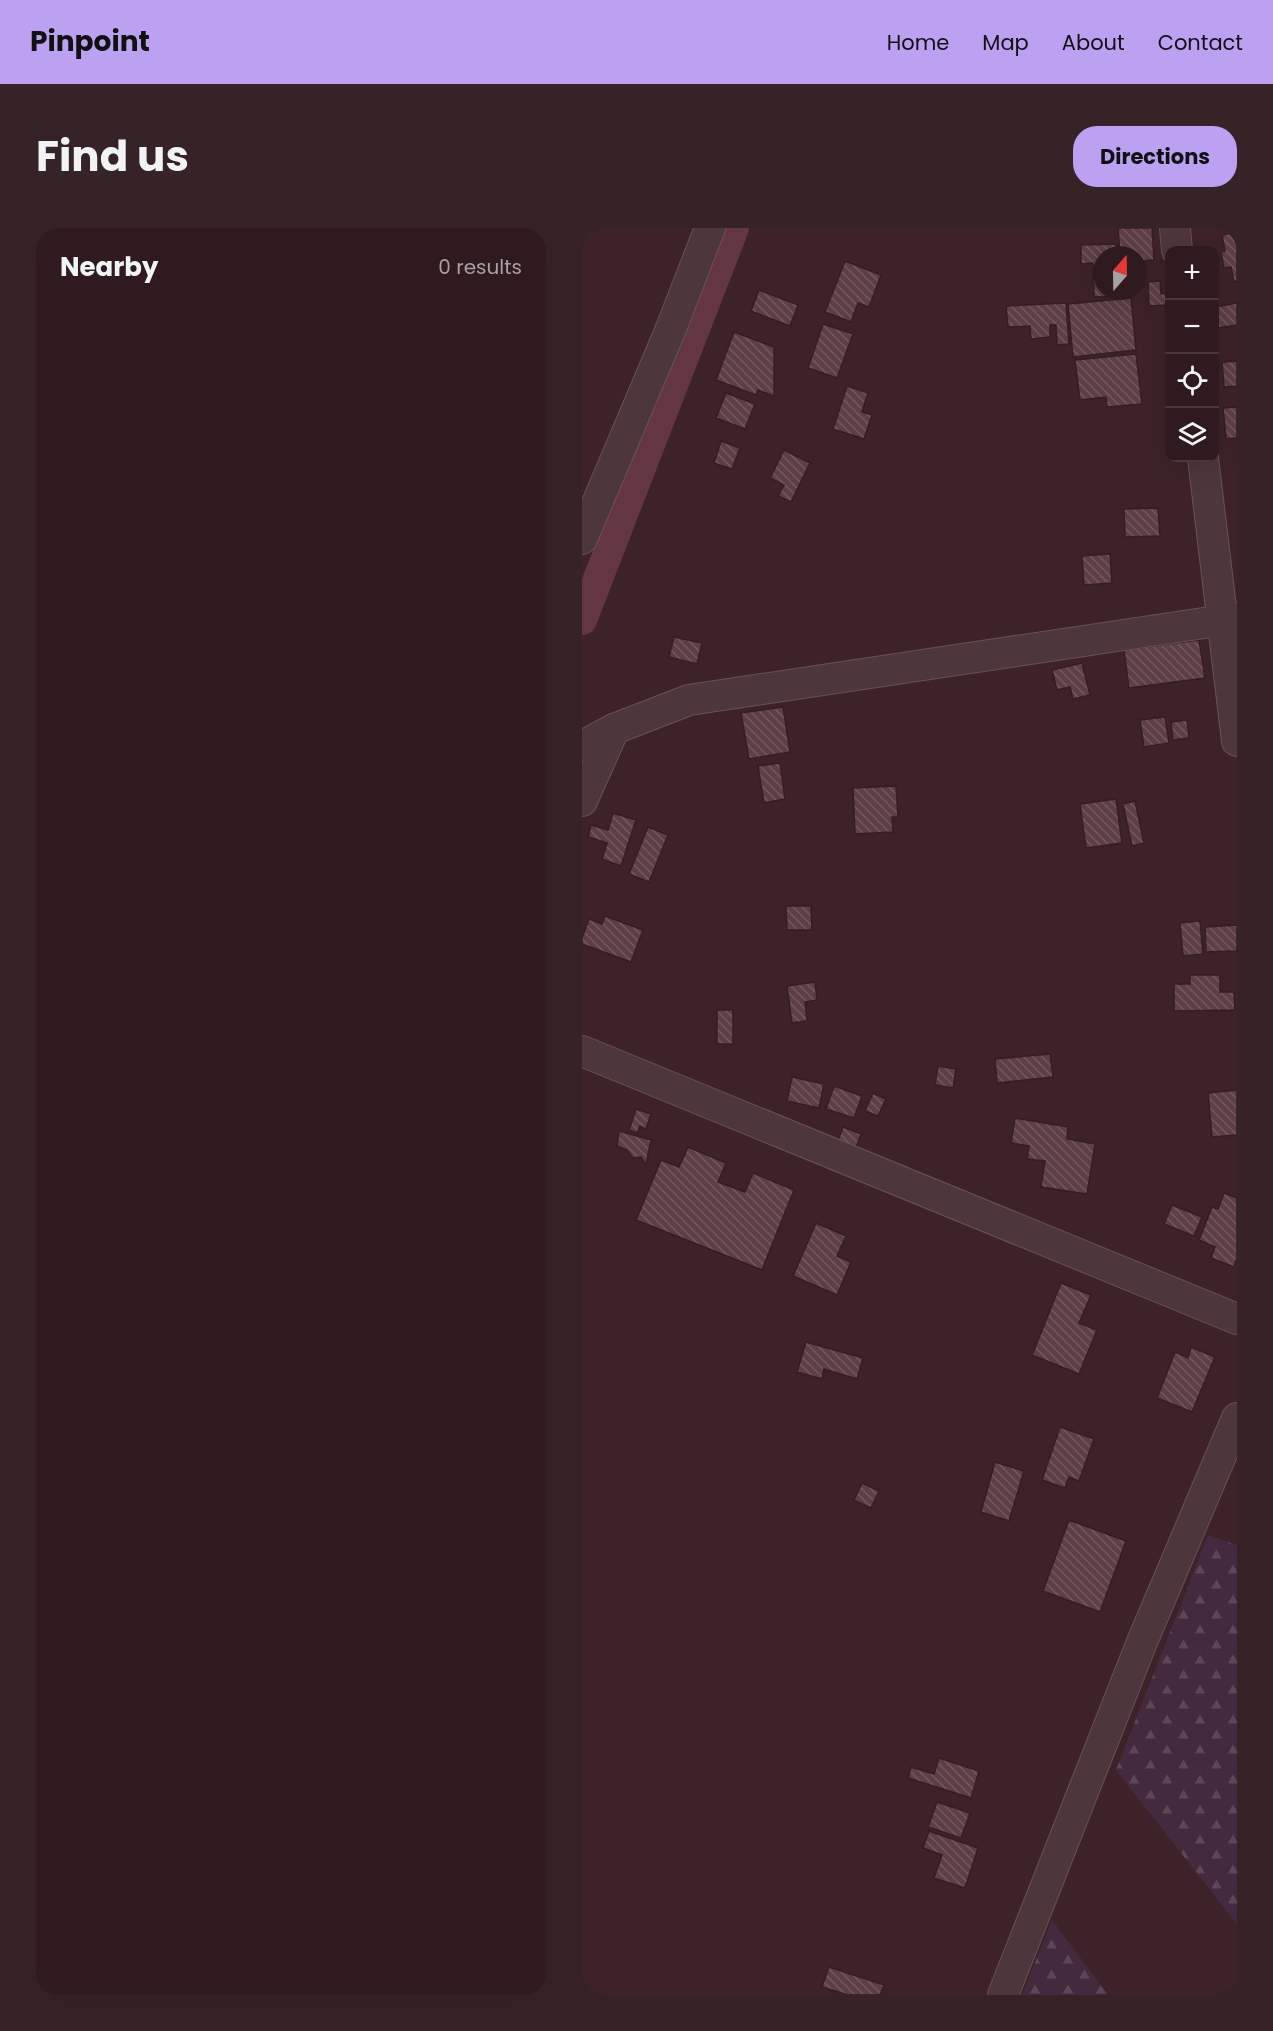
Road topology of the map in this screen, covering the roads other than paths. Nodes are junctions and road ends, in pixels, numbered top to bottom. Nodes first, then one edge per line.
1 (710, 228) edge
2 (1175, 228) edge
3 (1177, 246) edge
4 (1204, 462) edge
5 (582, 539) edge
6 (1230, 619) edge
7 (614, 729) junction
8 (1237, 741) edge
9 (582, 746) edge
10 (582, 801) edge
11 (582, 1051) edge
12 (1237, 1319) edge
13 (1237, 1418) edge
14 (1003, 1995) edge

1 - 5 street
2 - 3 street
4 - 6 street
6 - 7 street
6 - 8 street
7 - 9 street
7 - 10 street
11 - 12 street
13 - 14 street

